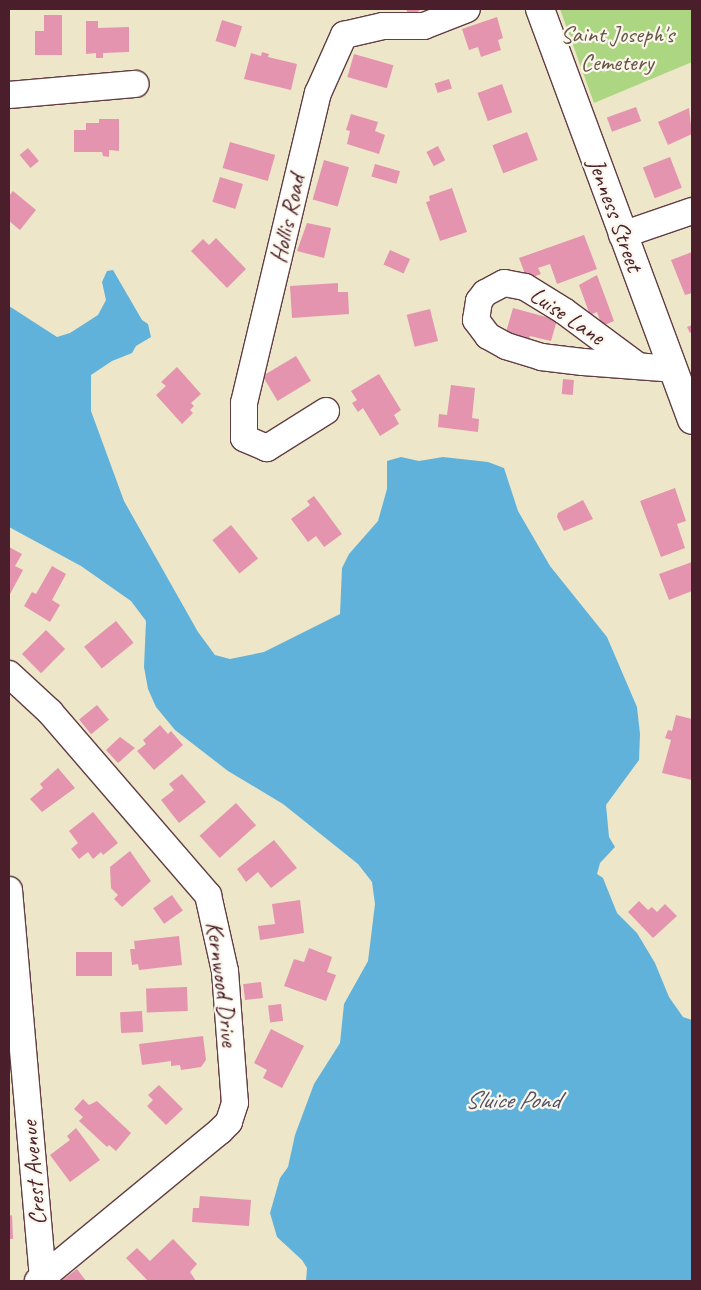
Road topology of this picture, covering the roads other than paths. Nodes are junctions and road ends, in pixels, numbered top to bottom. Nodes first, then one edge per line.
1 (467, 9) edge
2 (540, 9) edge
3 (136, 84) dead end
4 (9, 95) edge
5 (692, 211) edge
6 (622, 234) junction
7 (638, 366) junction
8 (673, 369) junction
9 (326, 412) dead end
10 (692, 420) edge
11 (9, 674) edge
12 (9, 890) edge
13 (40, 1279) edge

1 - 9 street, Hollis Road
2 - 6 street, Jenness Street
3 - 4 street
5 - 6 street
6 - 8 street, Jenness Street
7 - 7 street, Luise Lane
7 - 8 street, Luise Lane
8 - 10 street, Jenness Street
11 - 13 street, Kernwood Drive
12 - 13 street, Crest Avenue

